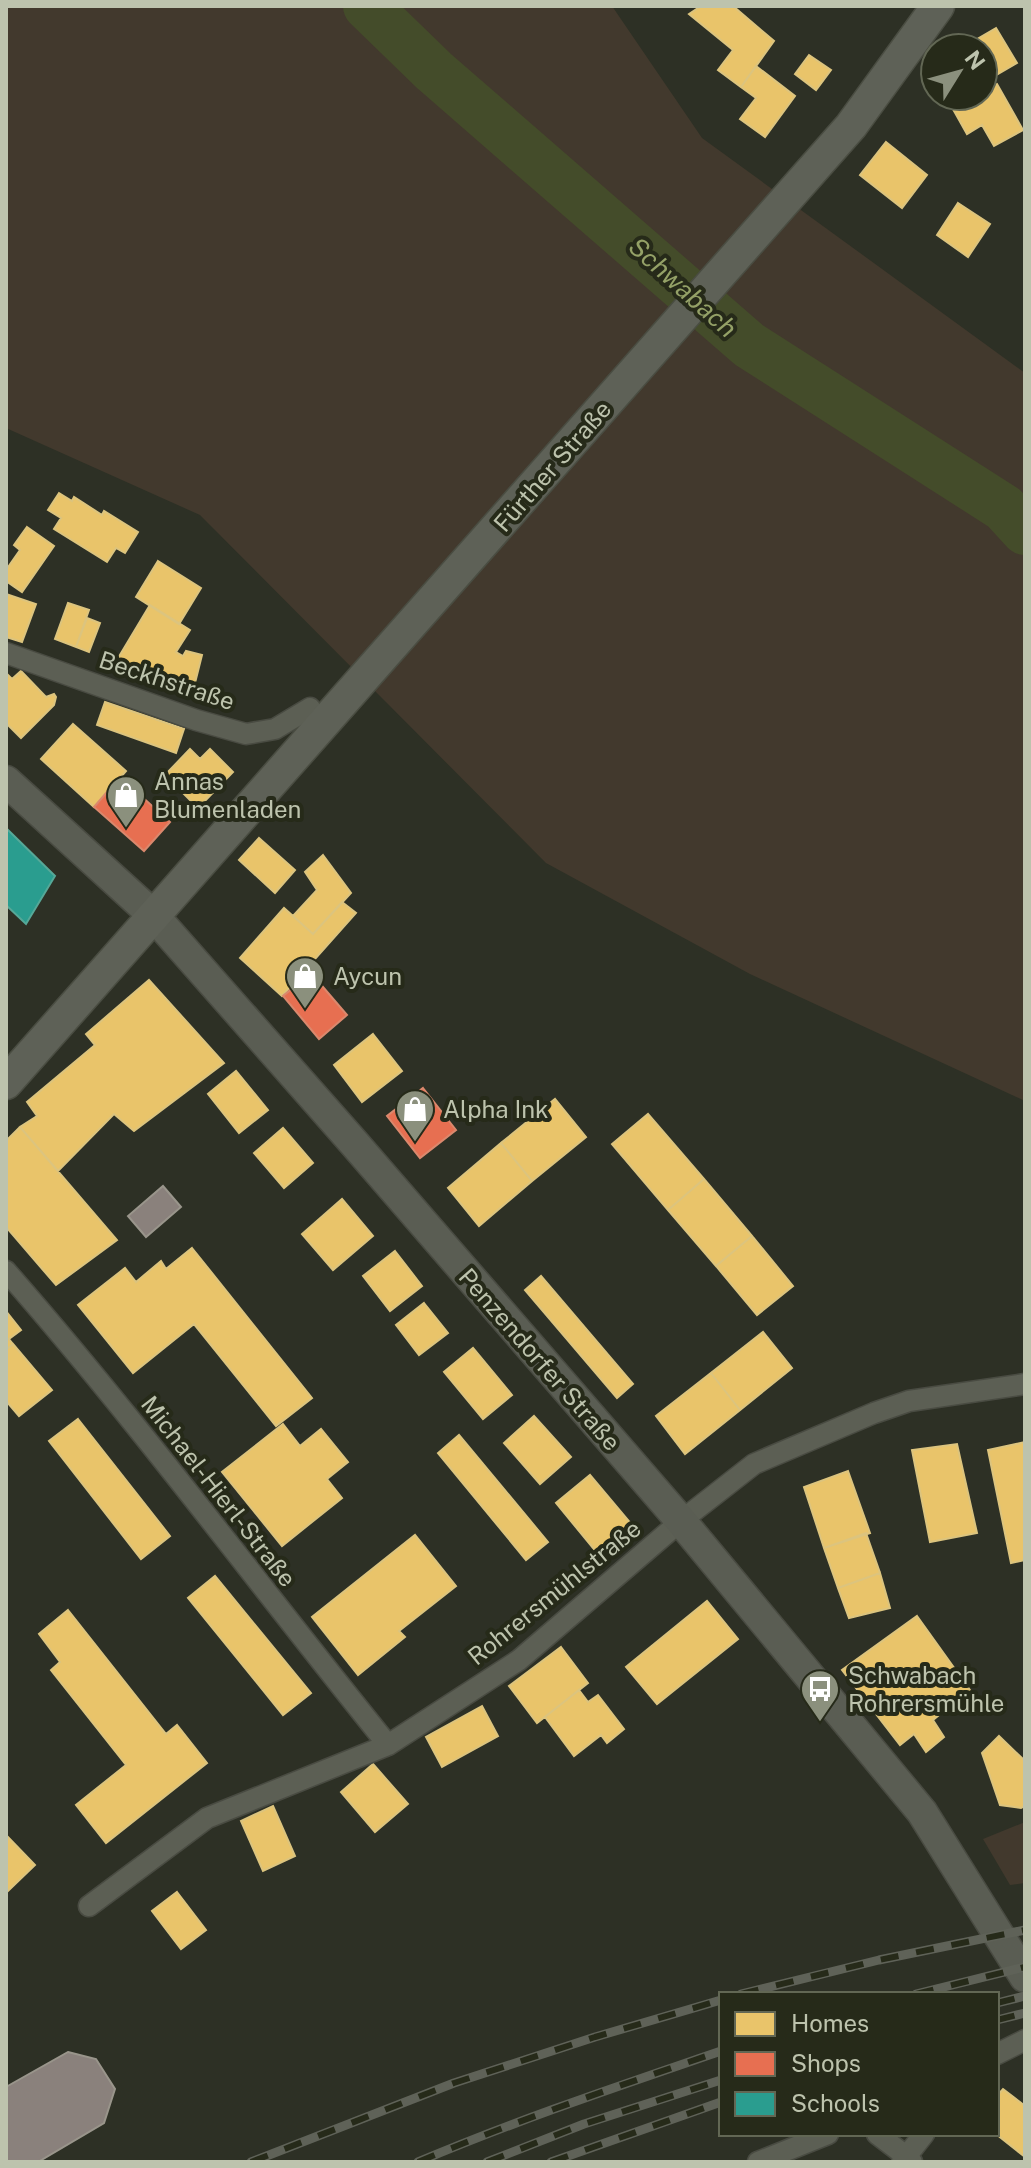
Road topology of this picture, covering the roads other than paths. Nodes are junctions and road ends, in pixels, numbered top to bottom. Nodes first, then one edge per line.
1 (938, 6) edge
2 (6, 653) edge
3 (310, 708) dead end
4 (6, 781) edge
5 (153, 915) junction
6 (6, 1083) edge
7 (6, 1271) edge
8 (1025, 1384) edge
9 (681, 1521) junction
10 (388, 1745) junction
11 (89, 1906) dead end
12 (1025, 1977) edge
13 (1025, 2040) edge
14 (999, 2053) edge
15 (823, 2136) edge
16 (879, 2136) edge
17 (923, 2136) edge
18 (907, 2160) edge
19 (758, 2162) edge

1 - 5 main road, Fürther Straße
2 - 3 street, Beckhstraße
4 - 5 main road, Penzendorfer Straße
5 - 6 main road, Fürther Straße
5 - 9 main road, Penzendorfer Straße
7 - 10 street, Michael-Hierl-Straße
8 - 9 street, Rohrersmühlstraße
9 - 10 street, Rohrersmühlstraße
9 - 12 main road, Penzendorfer Straße
10 - 11 street, Rohrersmühlstraße
13 - 14 street
15 - 19 street
16 - 18 street
17 - 18 street

